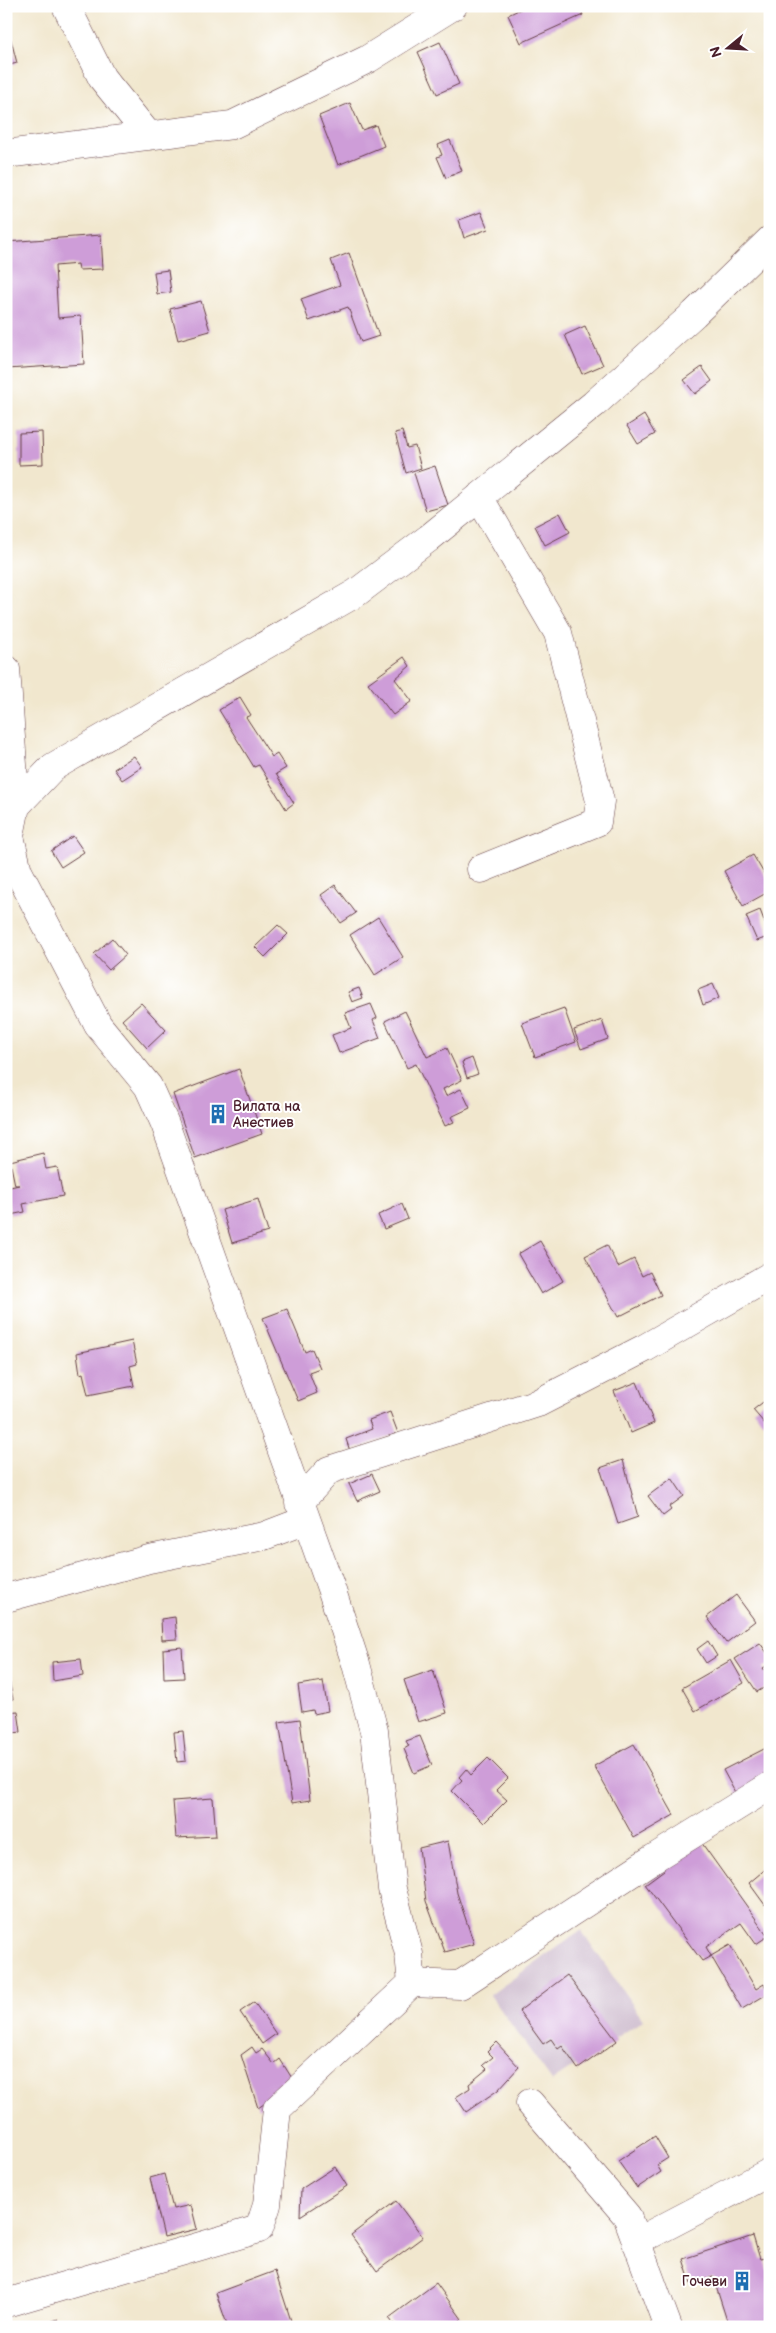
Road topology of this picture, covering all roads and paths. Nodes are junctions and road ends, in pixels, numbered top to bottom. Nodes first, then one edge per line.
1 (66, 6) edge
2 (452, 6) edge
3 (149, 136) junction
4 (6, 154) edge
5 (770, 240) edge
6 (479, 497) junction
7 (6, 669) edge
8 (11, 812) edge
9 (481, 869) dead end
10 (770, 1276) edge
11 (303, 1511) junction
12 (6, 1598) edge
13 (770, 1786) edge
14 (412, 1983) junction
15 (530, 2103) dead end
16 (770, 2172) edge
17 (636, 2242) junction
18 (6, 2303) edge
19 (668, 2327) edge

1 - 3 street
2 - 3 street
3 - 4 street
5 - 6 street
6 - 8 street
6 - 9 street
7 - 8 street
8 - 11 street
10 - 11 street
11 - 12 street
11 - 14 street
13 - 14 street
14 - 18 street
15 - 17 street
16 - 17 street
17 - 19 street

